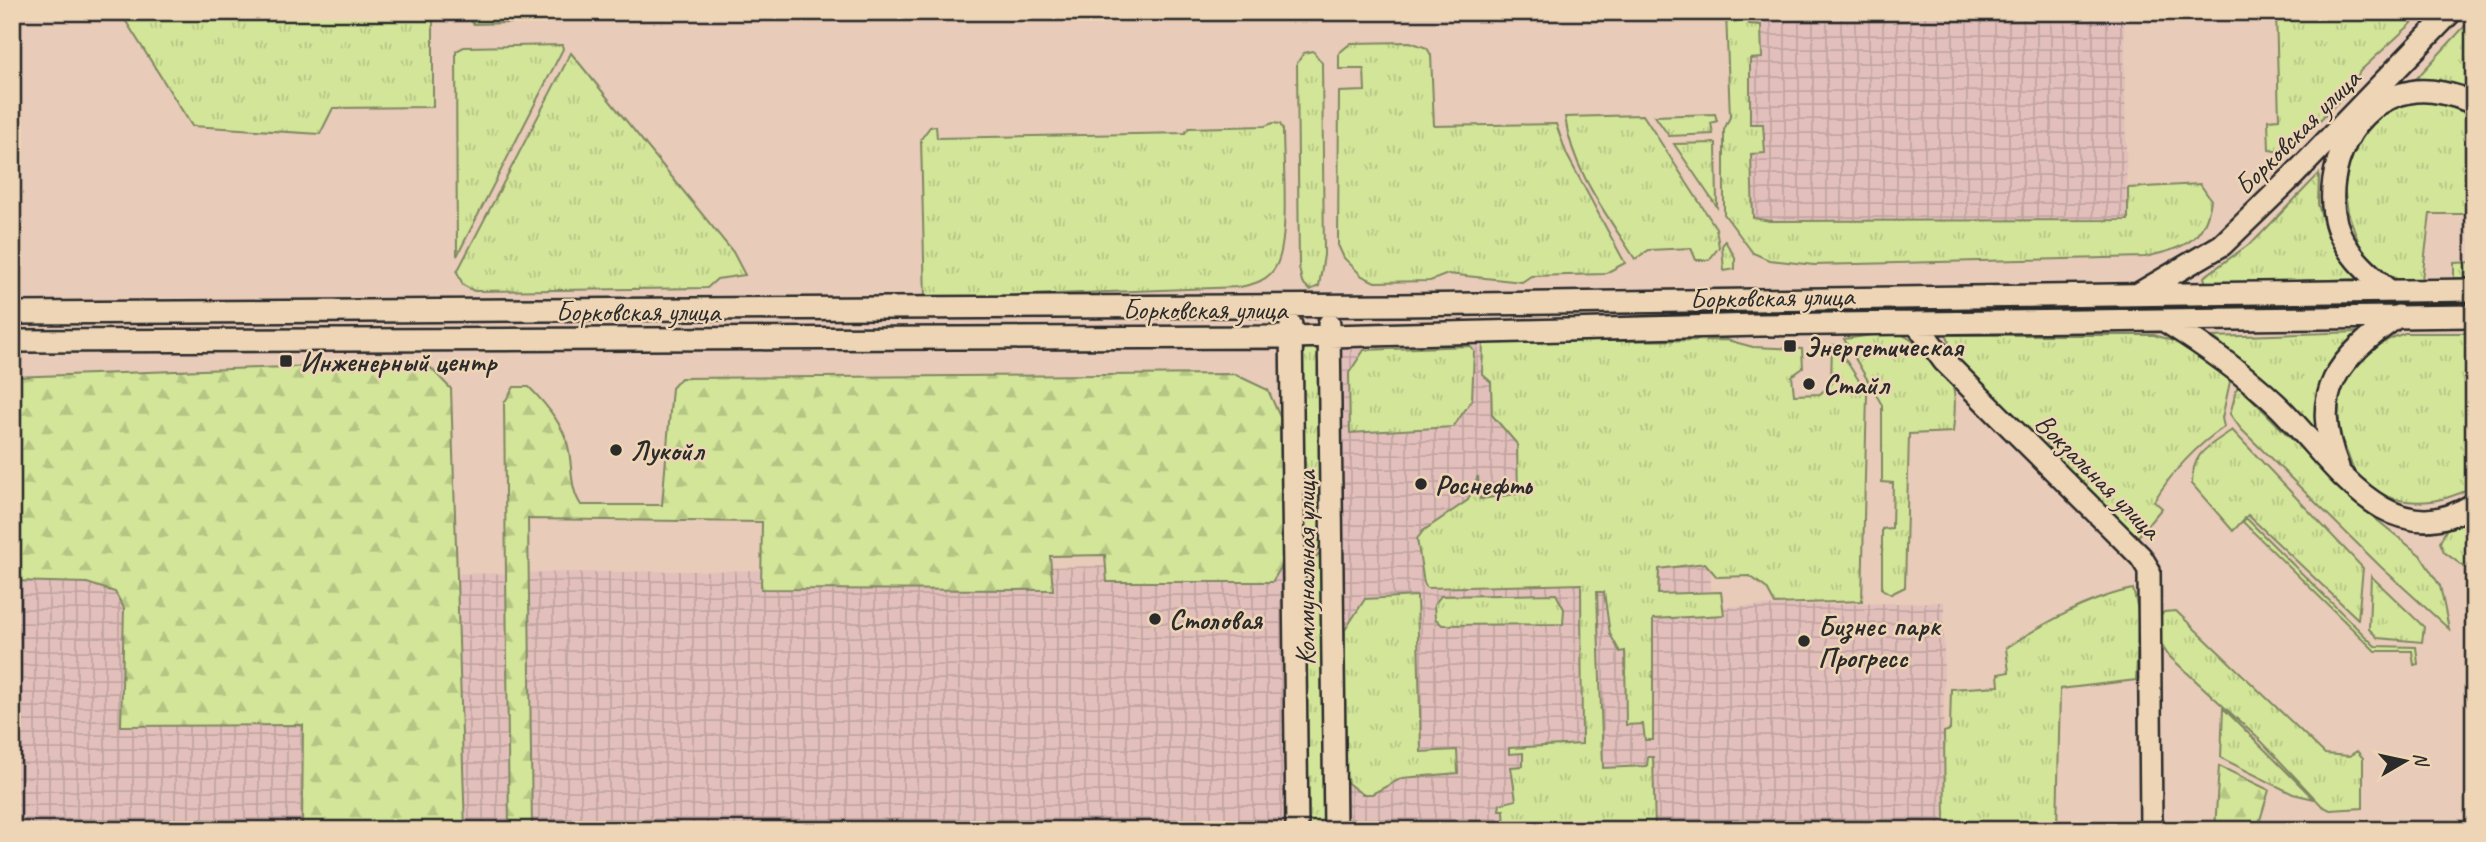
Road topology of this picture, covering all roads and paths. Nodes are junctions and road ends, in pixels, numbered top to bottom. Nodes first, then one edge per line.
1 (2451, 12) edge
2 (2474, 103) edge
3 (2388, 290) junction
4 (2474, 290) edge
5 (2133, 297) junction
6 (1328, 305) junction
7 (1290, 306) junction
8 (450, 311) junction
9 (12, 313) edge
10 (2398, 316) junction
11 (2474, 316) edge
12 (2165, 321) junction
13 (1916, 323) junction
14 (1291, 337) junction
15 (1329, 337) junction
16 (450, 340) junction
17 (12, 341) edge
18 (2343, 479) junction
19 (2474, 504) edge
20 (1297, 830) edge
21 (1335, 830) edge
22 (2151, 830) edge

1 - 5 main road, Борковская улица
2 - 3 main road
3 - 4 main road, Борковская улица
3 - 5 main road, Борковская улица
5 - 6 main road, Борковская улица
6 - 7 main road, Борковская улица
6 - 15 main road, Коммунальная улица
7 - 8 main road, Борковская улица
7 - 14 main road, Коммунальная улица
8 - 9 main road, Борковская улица
8 - 16 main road
10 - 11 main road, Борковская улица
10 - 12 main road, Борковская улица
10 - 18 main road
12 - 13 main road, Борковская улица
12 - 18 main road
13 - 15 main road, Борковская улица
13 - 22 main road, Вокзальная улица
14 - 15 main road, Борковская улица
14 - 16 main road, Борковская улица
14 - 20 main road, Коммунальная улица
15 - 21 main road, Коммунальная улица
16 - 17 main road, Борковская улица
18 - 19 main road

